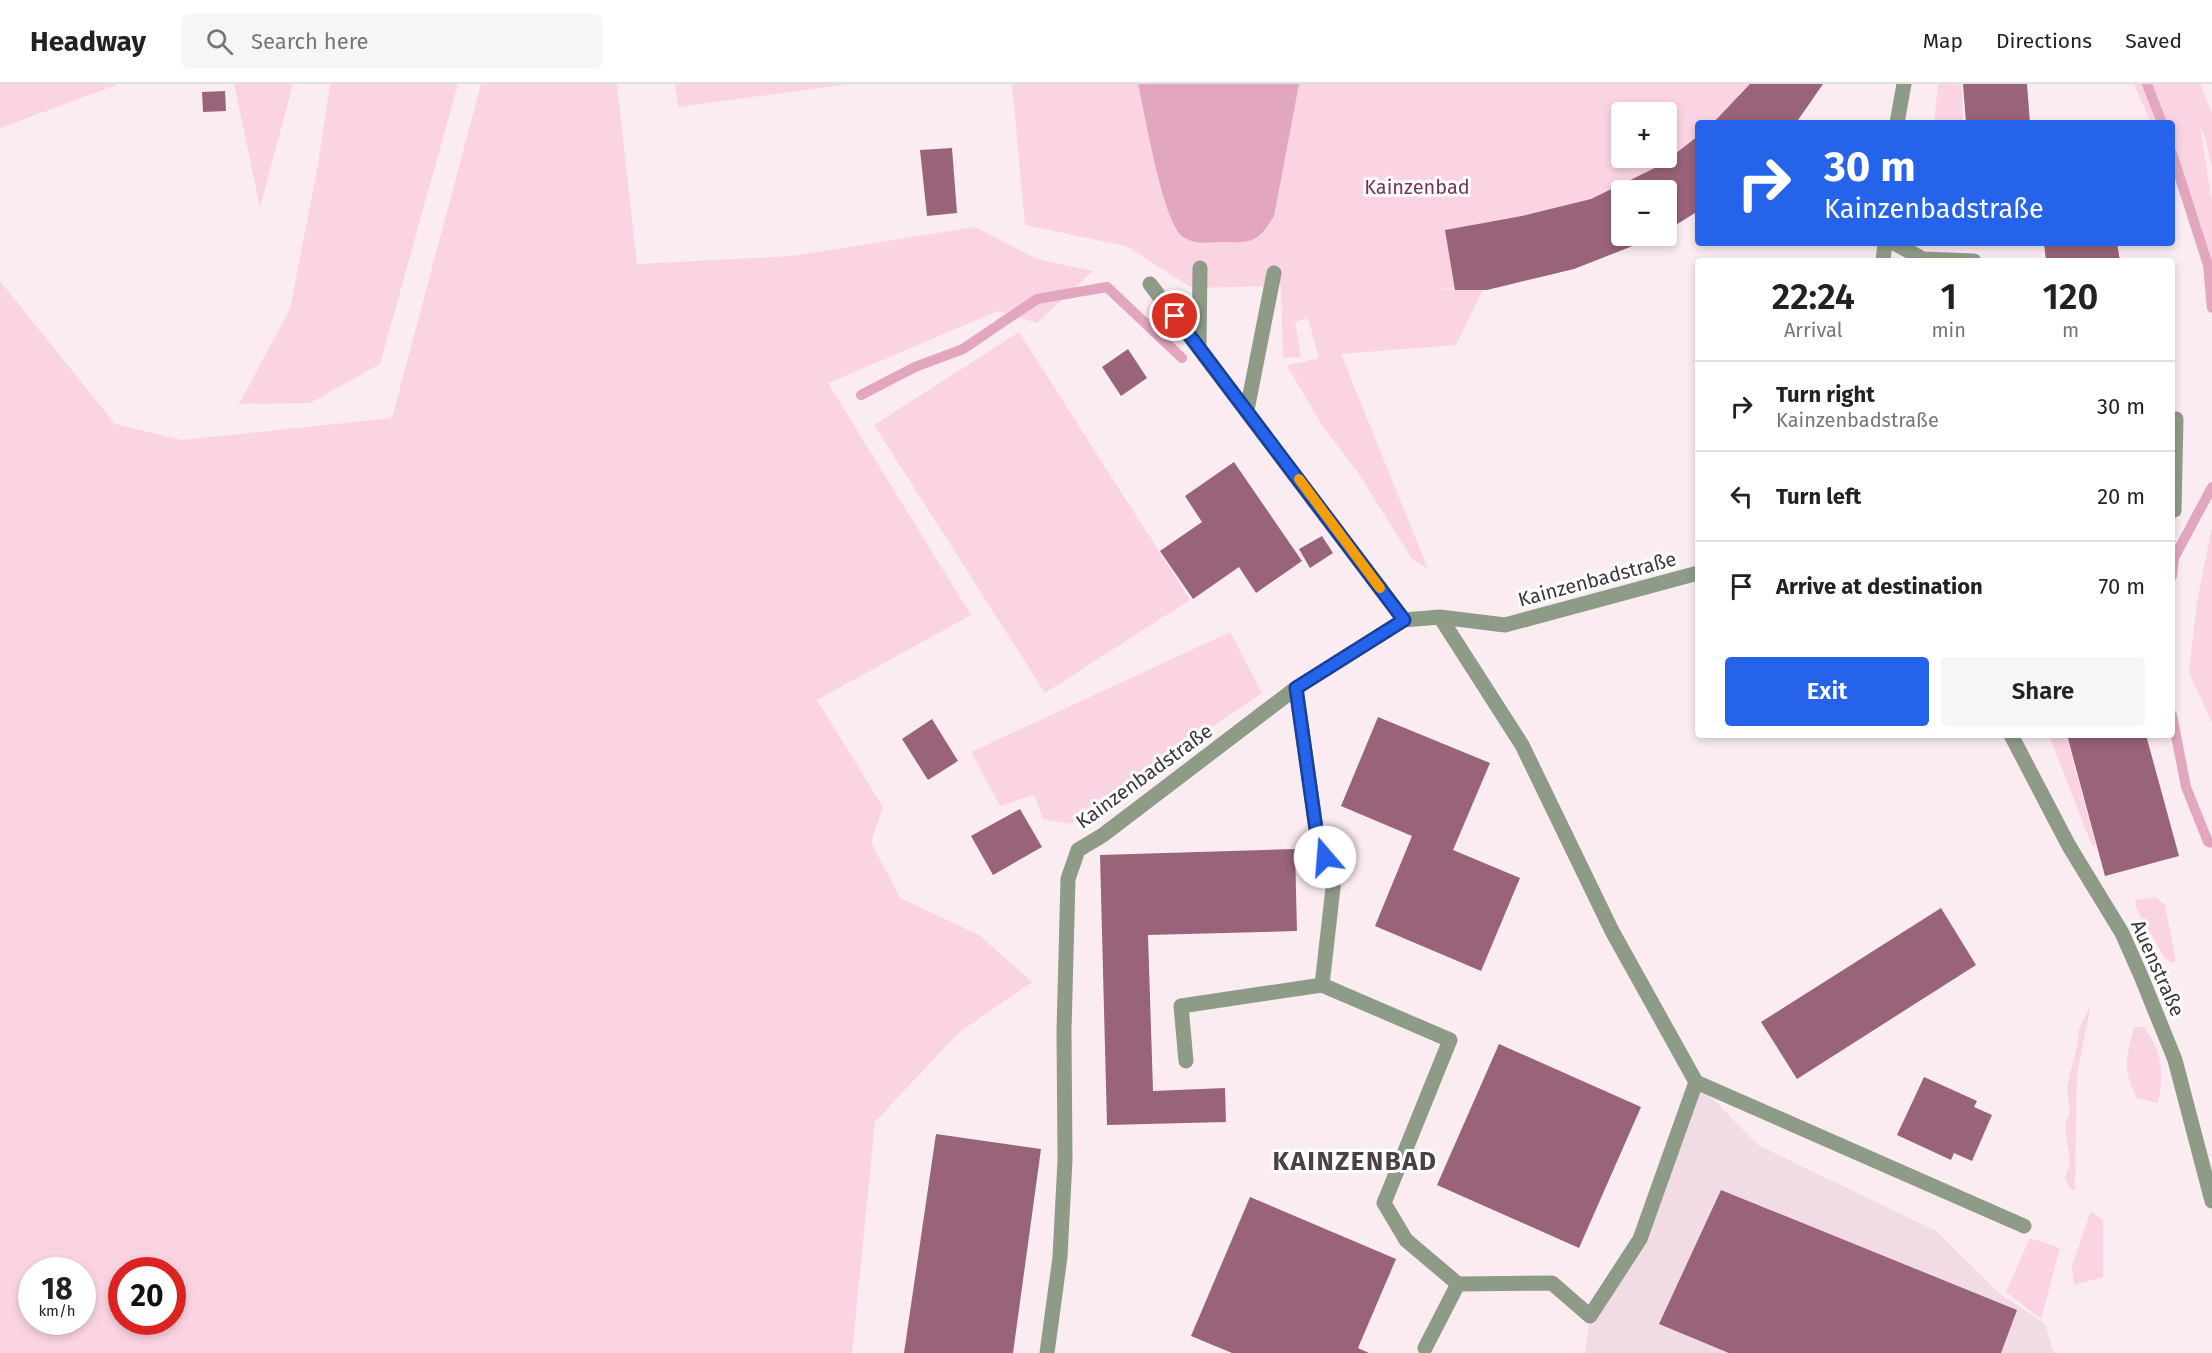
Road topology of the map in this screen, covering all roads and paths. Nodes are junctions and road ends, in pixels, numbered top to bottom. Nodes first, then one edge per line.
1 (1904, 84) edge
2 (1898, 120) edge
3 (1899, 246) edge
4 (1921, 258) edge
5 (1200, 268) dead end
6 (1274, 273) dead end
7 (1150, 284) dead end
8 (1199, 347) junction
9 (1247, 410) junction
10 (2176, 419) dead end
11 (2175, 464) edge
12 (1695, 574) edge
13 (1440, 617) junction
14 (1404, 620) junction
15 (1296, 688) junction
16 (2013, 738) edge
17 (1322, 985) junction
18 (1186, 1061) dead end
19 (1696, 1082) junction
20 (2212, 1201) edge
21 (2024, 1226) dead end
22 (1458, 1284) junction
23 (1425, 1348) dead end
24 (1047, 1353) edge

1 - 2 street
3 - 4 street
5 - 8 street
6 - 9 street
7 - 8 street
8 - 9 street
9 - 14 street
10 - 11 street
12 - 13 street, Kainzenbadstraße
13 - 14 street, Kainzenbadstraße
13 - 19 street
14 - 15 street, Kainzenbadstraße
15 - 17 street
15 - 24 street, Kainzenbadstraße
16 - 20 street, Auenstraße
17 - 18 street
17 - 22 street
19 - 21 street
19 - 22 street
22 - 23 street

